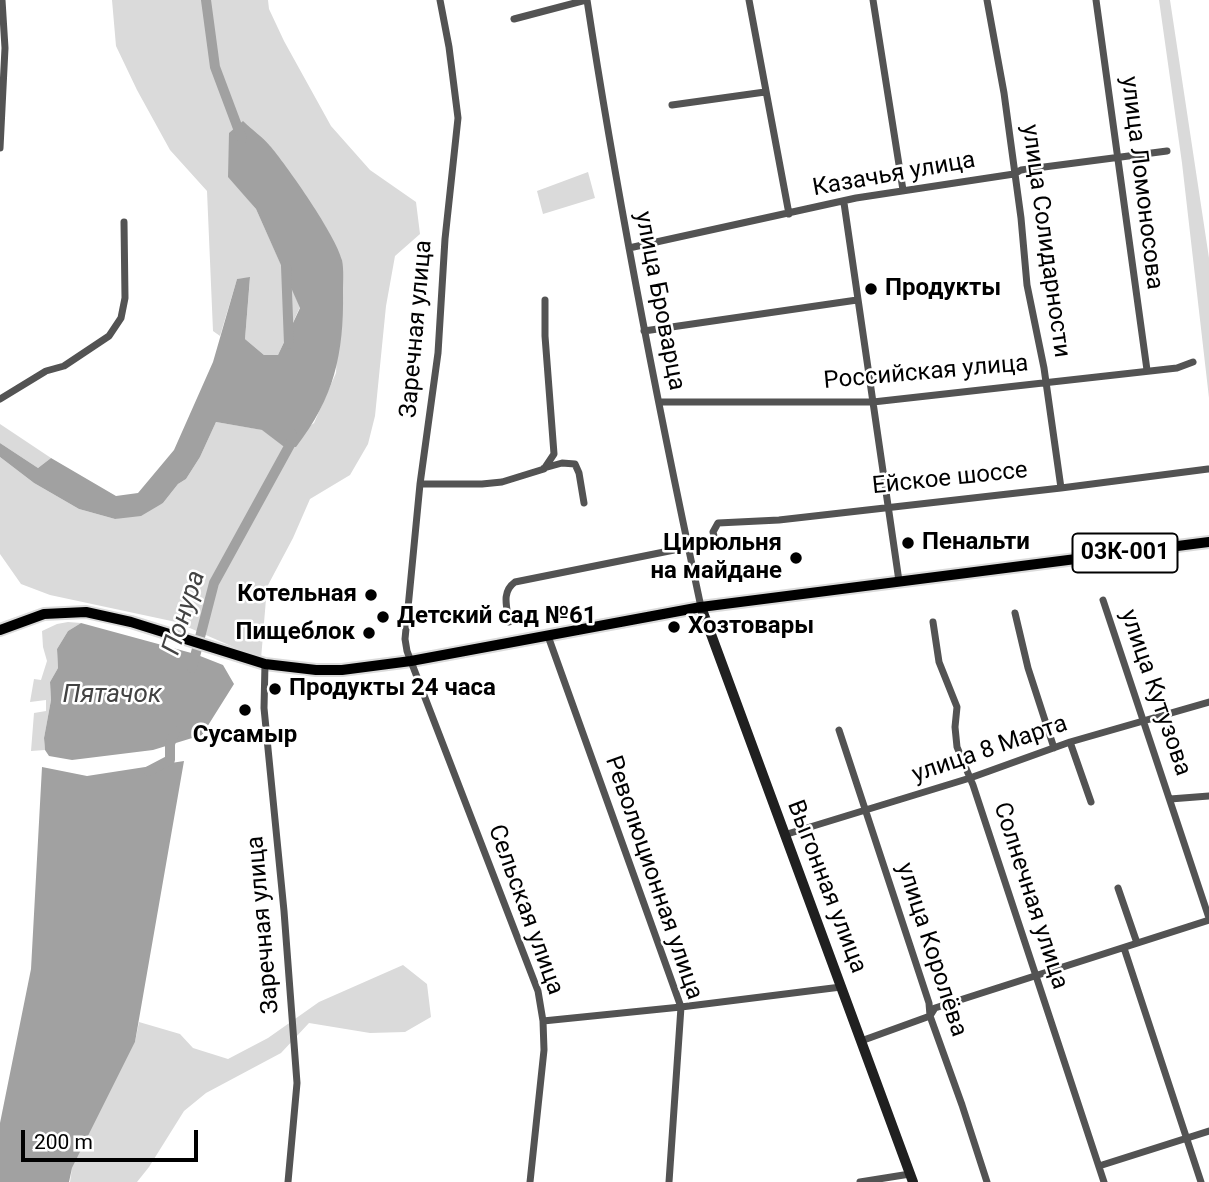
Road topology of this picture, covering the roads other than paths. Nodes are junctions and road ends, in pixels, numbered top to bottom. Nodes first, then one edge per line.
1 (2, 0) edge
2 (440, 0) edge
3 (586, 0) edge
4 (749, 0) edge
5 (873, 0) edge
6 (987, 0) edge
7 (1096, 0) edge
8 (514, 19) dead end
9 (765, 92) junction
10 (672, 105) dead end
11 (2, 107) edge
12 (0, 148) edge
13 (1167, 151) dead end
14 (1118, 158) junction
15 (1014, 174) junction
16 (903, 190) junction
17 (844, 203) junction
18 (789, 214) junction
19 (124, 222) dead end
20 (629, 248) junction
21 (545, 300) dead end
22 (857, 300) junction
23 (645, 331) junction
24 (1194, 362) dead end
25 (1147, 370) junction
26 (1045, 383) junction
27 (0, 399) edge
28 (659, 402) junction
29 (873, 402) junction
30 (1208, 468) edge
31 (544, 469) junction
32 (421, 484) junction
33 (1061, 488) junction
34 (584, 503) dead end
35 (887, 506) junction
36 (1209, 542) edge
37 (716, 544) dead end
38 (688, 547) junction
39 (899, 581) junction
40 (1103, 600) dead end
41 (701, 607) junction
42 (1015, 613) dead end
43 (509, 622) dead end
44 (933, 622) dead end
45 (0, 630) edge
46 (548, 636) junction
47 (411, 661) junction
48 (265, 664) junction
49 (1209, 702) edge
50 (1143, 720) junction
51 (839, 730) dead end
52 (1070, 742) junction
53 (1054, 748) junction
54 (970, 778) junction
55 (1209, 796) edge
56 (1170, 799) junction
57 (1091, 802) dead end
58 (866, 811) junction
59 (784, 835) junction
60 (1118, 887) dead end
61 (1209, 919) edge
62 (1137, 943) junction
63 (1124, 948) junction
64 (1036, 977) junction
65 (841, 987) junction
66 (681, 1007) junction
67 (930, 1016) junction
68 (543, 1021) junction
69 (861, 1041) junction
70 (1209, 1130) edge
71 (1187, 1138) junction
72 (1099, 1166) junction
73 (912, 1178) edge
74 (288, 1182) edge
75 (530, 1182) edge
76 (668, 1182) edge
77 (860, 1182) edge
78 (987, 1182) edge
79 (1104, 1182) edge
80 (1201, 1182) edge

1 - 11 street
2 - 32 street, Заречная улица
3 - 8 street
3 - 20 street, улица Броварца
4 - 9 street
5 - 16 street
6 - 15 street, улица Солидарности
7 - 14 street, улица Ломоносова
9 - 10 street
9 - 18 street
11 - 12 street
13 - 14 street, Казачья улица
14 - 15 street, Казачья улица
14 - 25 street, улица Ломоносова
15 - 16 street, Казачья улица
15 - 26 street, улица Солидарности
16 - 17 street, Казачья улица
17 - 18 street, Казачья улица
17 - 22 street
18 - 20 street, Казачья улица
19 - 27 street
20 - 23 street, улица Броварца
21 - 31 street
22 - 23 street
22 - 29 street
23 - 28 street, улица Броварца
24 - 25 street, Российская улица
25 - 26 street, Российская улица
26 - 29 street, Российская улица
26 - 33 street, улица Солидарности
28 - 29 street, Российская улица
28 - 38 street, улица Броварца
29 - 35 street
30 - 33 street, Ейское шоссе
31 - 32 street
31 - 34 street
32 - 47 street, Заречная улица
33 - 35 street, Ейское шоссе
35 - 37 street, Ейское шоссе
35 - 39 street
36 - 39 main road, 03К-001
38 - 41 street, улица Броварца
38 - 43 street
39 - 41 main road, 03К-001
40 - 50 street, улица Кутузова
41 - 46 main road, 03К-001
41 - 59 street, Выгонная улица
42 - 53 street
44 - 54 street, Солнечная улица
45 - 48 main road, 03К-001
46 - 47 main road, 03К-001
46 - 66 street, Революционная улица
47 - 48 main road, 03К-001
47 - 68 street, Сельская улица
48 - 74 street, Заречная улица
49 - 50 street, улица 8 Марта
50 - 52 street, улица 8 Марта
50 - 56 street, улица Кутузова
51 - 58 street, улица Королёва
52 - 53 street, улица 8 Марта
52 - 57 street
53 - 54 street, улица 8 Марта
54 - 58 street, улица 8 Марта
54 - 64 street, Солнечная улица
55 - 56 street
56 - 61 street, улица Кутузова
58 - 59 street, улица 8 Марта
58 - 67 street, улица Королёва
59 - 65 street, Выгонная улица
60 - 62 street
61 - 62 street
62 - 63 street
63 - 64 street
63 - 71 street
64 - 67 street
64 - 72 street, Солнечная улица
65 - 66 street
65 - 69 street, Выгонная улица
66 - 68 street
66 - 76 street, Революционная улица
67 - 69 street
67 - 78 street, улица Королёва
68 - 75 street, Сельская улица
69 - 73 street, Выгонная улица
70 - 71 street
71 - 72 street
71 - 80 street
72 - 79 street, Солнечная улица
73 - 77 street

